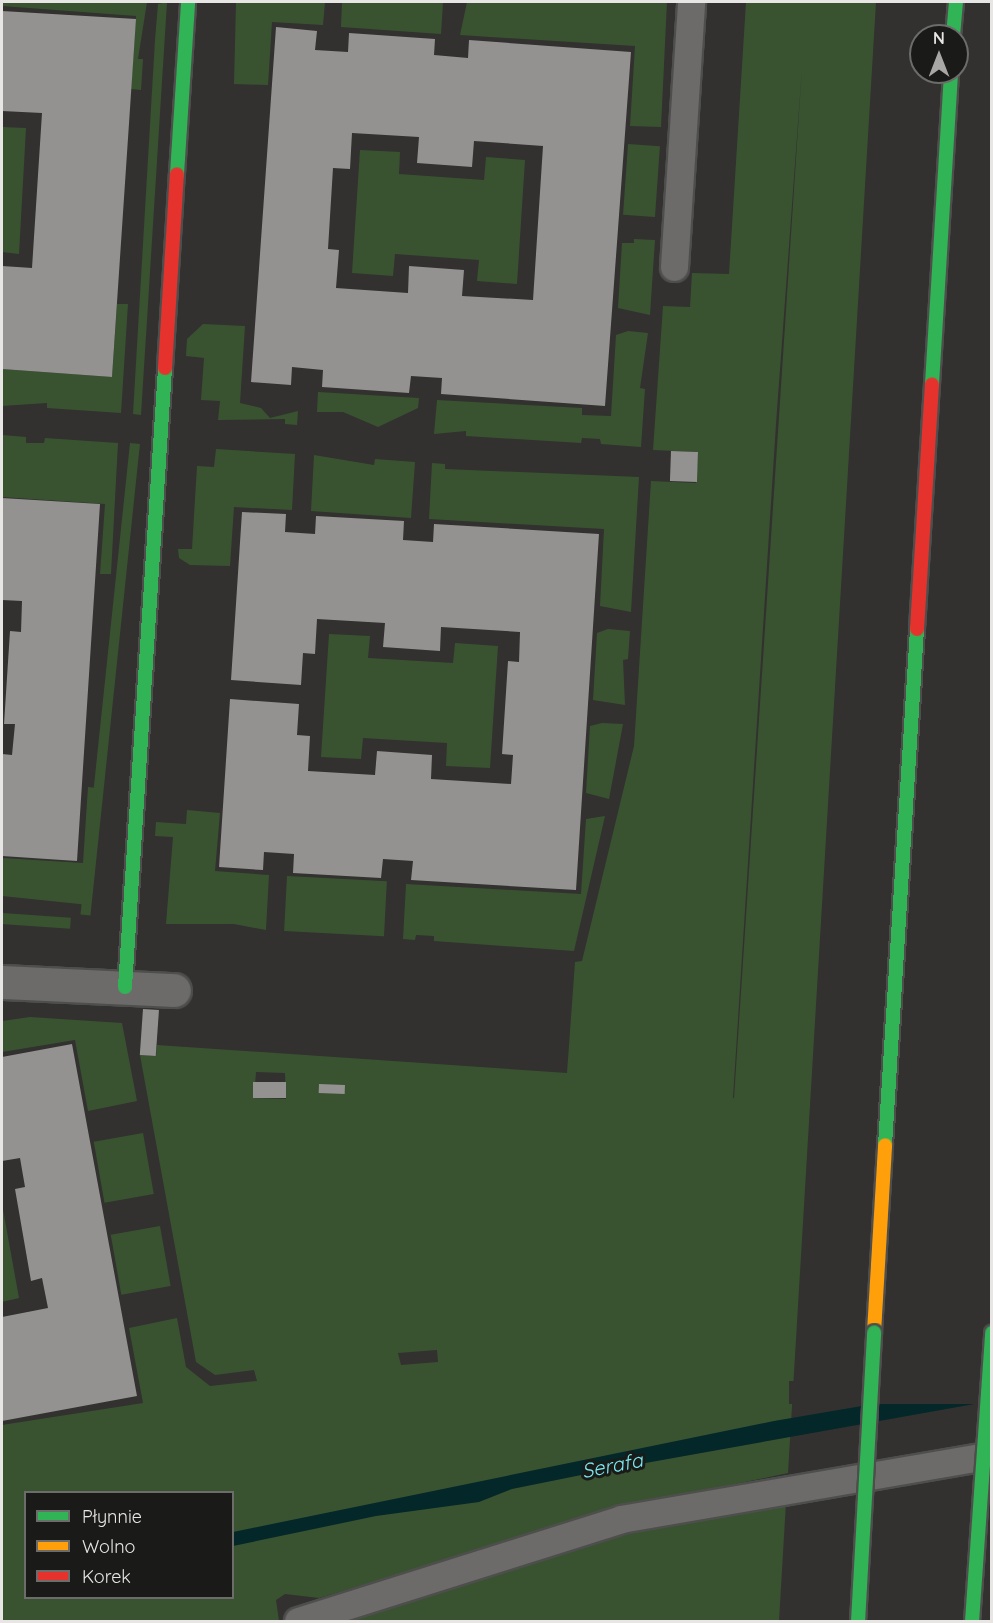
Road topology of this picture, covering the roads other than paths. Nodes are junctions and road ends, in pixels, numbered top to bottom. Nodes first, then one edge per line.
1 (188, 2) edge
2 (691, 2) edge
3 (956, 2) edge
4 (954, 24) edge
5 (950, 84) edge
6 (674, 267) dead end
7 (2, 982) edge
8 (124, 987) junction
9 (174, 990) dead end
10 (992, 1333) edge
11 (992, 1455) edge
12 (298, 1622) edge
13 (858, 1622) edge
14 (972, 1622) edge

1 - 8 main road
2 - 6 lane
3 - 4 main road
5 - 13 main road, bridge
7 - 8 street
8 - 9 street
10 - 14 main road, bridge
11 - 12 lane

